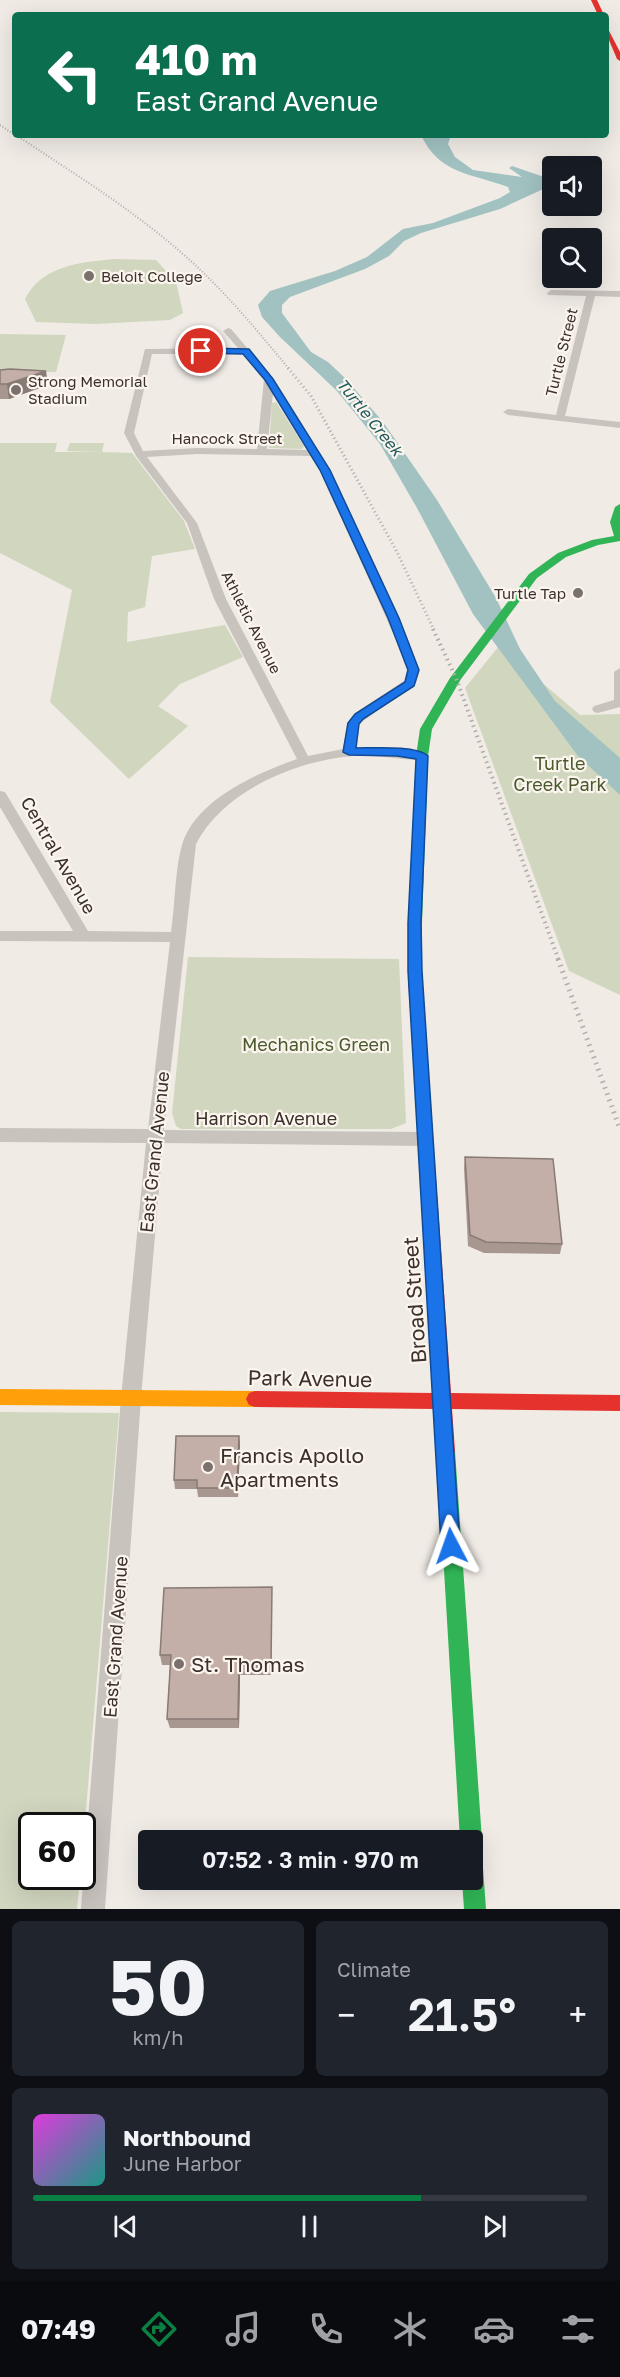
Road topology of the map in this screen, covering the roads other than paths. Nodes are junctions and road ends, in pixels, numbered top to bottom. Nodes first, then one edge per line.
1 (609, 34) edge
2 (620, 59) edge
3 (551, 293) dead end
4 (591, 293) junction
5 (620, 294) edge
6 (228, 331) dead end
7 (246, 351) junction
8 (269, 379) junction
9 (508, 412) dead end
10 (560, 418) junction
11 (620, 426) edge
12 (262, 452) junction
13 (315, 453) junction
14 (140, 454) junction
15 (620, 507) edge
16 (620, 538) edge
17 (563, 571) dead end
18 (514, 601) junction
19 (620, 672) edge
20 (620, 700) edge
21 (598, 709) dead end
22 (349, 752) junction
23 (422, 756) junction
24 (304, 761) junction
25 (0, 795) edge
26 (0, 936) edge
27 (83, 936) junction
28 (177, 937) junction
29 (0, 1135) edge
30 (155, 1137) junction
31 (425, 1139) junction
32 (0, 1397) edge
33 (131, 1398) junction
34 (442, 1402) junction
35 (620, 1403) edge
36 (470, 1830) edge
37 (474, 1890) edge
38 (93, 1909) edge
39 (475, 1909) edge

1 - 2 main road
3 - 4 street
4 - 5 street
4 - 10 street, Turtle Street
6 - 7 street
7 - 8 street
7 - 14 street, Athletic Avenue
8 - 12 street
8 - 13 street
9 - 10 street
10 - 11 street
12 - 13 street, Hancock Street
12 - 14 street, Hancock Street
13 - 22 street
14 - 24 street, Athletic Avenue
15 - 16 main road
16 - 18 main road
17 - 18 main road
18 - 23 main road
19 - 20 street
20 - 21 street
22 - 23 street, East Grand Avenue
22 - 24 street, East Grand Avenue
23 - 31 main road, Broad Street
24 - 28 street, East Grand Avenue
25 - 27 street, Central Avenue
26 - 27 street
27 - 28 street
28 - 30 street, East Grand Avenue
29 - 30 street, Harrison Avenue
30 - 31 street, Harrison Avenue
30 - 33 street, East Grand Avenue
31 - 34 main road, Broad Street
32 - 33 main road, Park Avenue
33 - 34 main road, Park Avenue
33 - 38 street, East Grand Avenue
34 - 35 main road, Park Avenue
34 - 36 main road, Broad Street
37 - 39 main road

